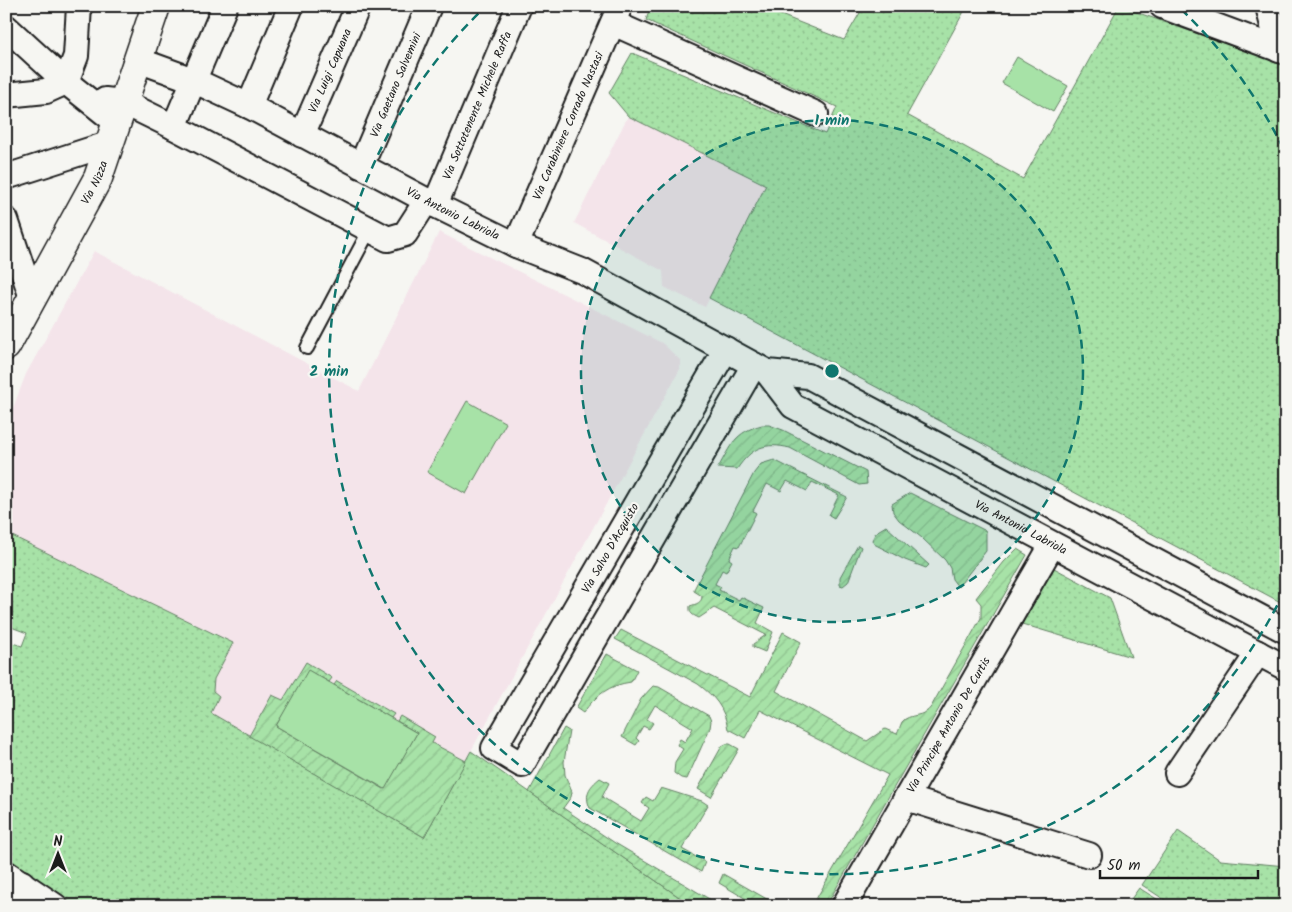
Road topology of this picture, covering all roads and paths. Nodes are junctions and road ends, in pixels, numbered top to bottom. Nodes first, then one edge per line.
1 (79, 6) edge
2 (156, 6) edge
3 (225, 6) edge
4 (291, 6) edge
5 (358, 6) edge
6 (429, 6) edge
7 (519, 6) edge
8 (1162, 6) edge
9 (1268, 6) edge
10 (617, 15) edge
11 (6, 27) edge
12 (1284, 48) edge
13 (138, 60) junction
14 (194, 80) junction
15 (66, 82) junction
16 (6, 95) edge
17 (249, 106) junction
18 (816, 114) dead end
19 (116, 123) junction
20 (174, 127) junction
21 (302, 134) junction
22 (361, 166) junction
23 (6, 177) edge
24 (431, 203) junction
25 (6, 220) edge
26 (370, 229) junction
27 (516, 245) junction
28 (21, 310) edge
29 (6, 346) edge
30 (307, 348) dead end
31 (726, 349) junction
32 (760, 369) junction
33 (629, 516) junction
34 (657, 532) junction
35 (1052, 545) junction
36 (1286, 631) edge
37 (1258, 653) junction
38 (1286, 668) edge
39 (529, 688) junction
40 (556, 706) junction
41 (1177, 773) dead end
42 (906, 798) junction
43 (1088, 855) dead end
44 (14, 878) edge
45 (17, 906) edge
46 (55, 906) edge
47 (844, 906) edge

1 - 15 street
2 - 13 street, Via Nizza
3 - 14 street
4 - 17 street
5 - 21 street, Via Luigi Capuana
6 - 22 street, Via Gaetano Salvemini
7 - 24 street, Via Sottotenente Michele Raffa
8 - 12 street
9 - 12 street
10 - 18 street
10 - 27 street, Via Carabiniere Corrado Nastasi
11 - 15 street, Via Sottotenente Michele Raffa
13 - 14 street, Via Antonio Labriola
13 - 19 street, Via Nizza
14 - 17 street, Via Antonio Labriola
14 - 20 street
15 - 16 street
15 - 19 street, Via Sottotenente Michele Raffa
17 - 21 street, Via Antonio Labriola
19 - 20 street, Via Sottotenente Michele Raffa
19 - 23 street
19 - 28 street, Via Nizza
20 - 26 street, Via Sottotenente Michele Raffa
21 - 22 street, Via Antonio Labriola
22 - 24 street, Via Antonio Labriola
24 - 26 street, Via Sottotenente Michele Raffa
24 - 27 street, Via Antonio Labriola
25 - 28 street
26 - 30 lane
27 - 31 street, Via Antonio Labriola
28 - 29 street, Via Nizza
31 - 32 street, Via Antonio Labriola
31 - 33 street, Via Salvo D'Acquisto
32 - 34 street
32 - 35 street, Via Antonio Labriola
32 - 36 street, Via Antonio Labriola
33 - 34 street
33 - 39 street, Via Salvo D'Acquisto
34 - 40 street
35 - 37 street, Via Antonio Labriola
35 - 42 street, Via Principe Antonio De Curtis
37 - 38 street, Via Antonio Labriola
37 - 41 street
39 - 40 street
39 - 40 street, Via Salvo D'Acquisto
42 - 43 street
42 - 47 street, Via Principe Antonio De Curtis
44 - 45 street
44 - 46 street

